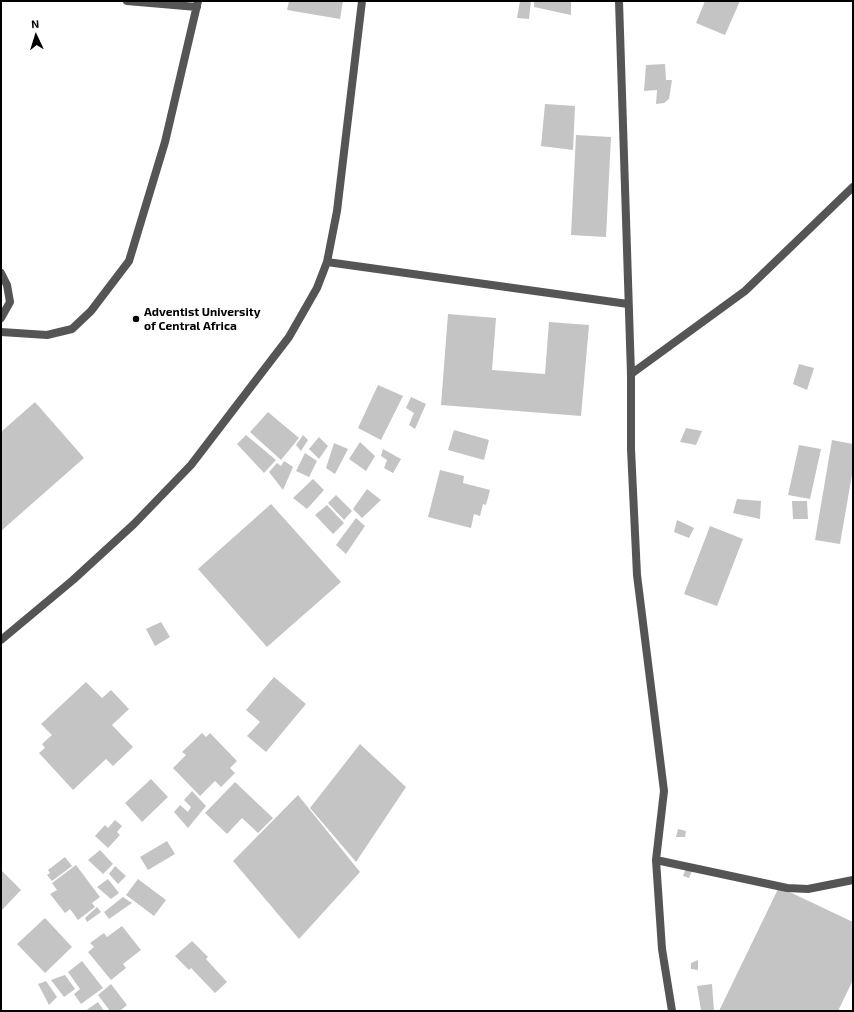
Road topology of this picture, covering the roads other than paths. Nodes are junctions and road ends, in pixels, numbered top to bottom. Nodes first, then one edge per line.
1 (126, 1) edge
2 (362, 1) edge
3 (619, 1) edge
4 (197, 4) edge
5 (853, 187) edge
6 (327, 262) junction
7 (1, 273) edge
8 (628, 304) junction
9 (1, 318) edge
10 (1, 332) edge
11 (631, 374) junction
12 (1, 640) edge
13 (656, 860) junction
14 (853, 880) edge
15 (672, 1011) edge

1 - 4 street
2 - 6 street
3 - 8 street
4 - 10 street
5 - 11 street
6 - 8 street
6 - 12 street
7 - 9 street
8 - 11 street
11 - 13 street
13 - 14 street
13 - 15 street

